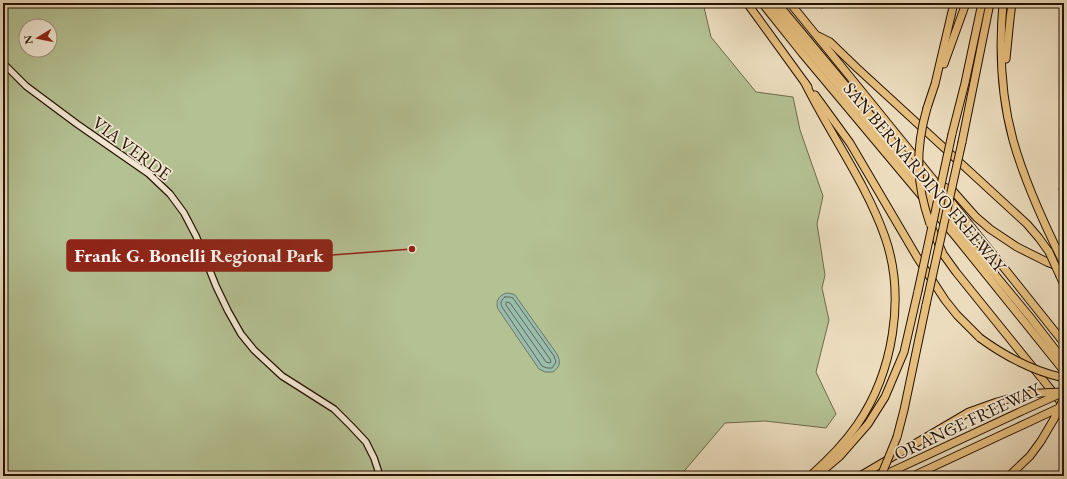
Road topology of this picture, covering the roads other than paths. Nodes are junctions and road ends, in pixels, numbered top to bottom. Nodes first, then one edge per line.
1 (747, 3) edge
2 (762, 3) edge
3 (769, 3) edge
4 (777, 3) edge
5 (790, 3) edge
6 (827, 3) edge
7 (954, 3) edge
8 (966, 3) edge
9 (982, 3) edge
10 (990, 3) edge
11 (1003, 3) edge
12 (1012, 3) edge
13 (816, 4) edge
14 (815, 34) junction
15 (3, 63) edge
16 (805, 83) junction
17 (935, 84) junction
18 (1003, 85) junction
19 (937, 184) junction
20 (965, 220) junction
21 (1064, 264) edge
22 (1064, 269) edge
23 (1064, 286) edge
24 (1064, 343) edge
25 (1064, 361) edge
26 (1064, 371) edge
27 (1064, 378) edge
28 (1064, 392) edge
29 (1064, 398) edge
30 (1064, 406) edge
31 (380, 476) edge
32 (810, 476) edge
33 (816, 476) edge
34 (860, 476) edge
35 (881, 476) edge
36 (913, 476) edge
37 (1009, 476) edge

1 - 16 highway
2 - 26 highway, SAN BERNARDINO FREEWAY
3 - 25 highway
4 - 20 highway
5 - 14 highway, SAN BERNARDINO FREEWAY
6 - 13 street
7 - 17 highway
8 - 17 highway
9 - 33 highway, bridge
10 - 35 highway, bridge
11 - 18 highway
12 - 18 highway
14 - 19 highway, SAN BERNARDINO FREEWAY
14 - 23 highway, bridge
15 - 31 main road, VIA VERDE
16 - 27 highway, bridge
16 - 32 highway
17 - 30 highway, bridge
18 - 21 highway
19 - 20 highway, SAN BERNARDINO FREEWAY
19 - 22 highway
20 - 24 highway, SAN BERNARDINO FREEWAY
28 - 34 highway, bridge
28 - 35 highway, ORANGE FREEWAY, bridge
29 - 37 highway, bridge
30 - 36 highway, ORANGE FREEWAY, bridge

